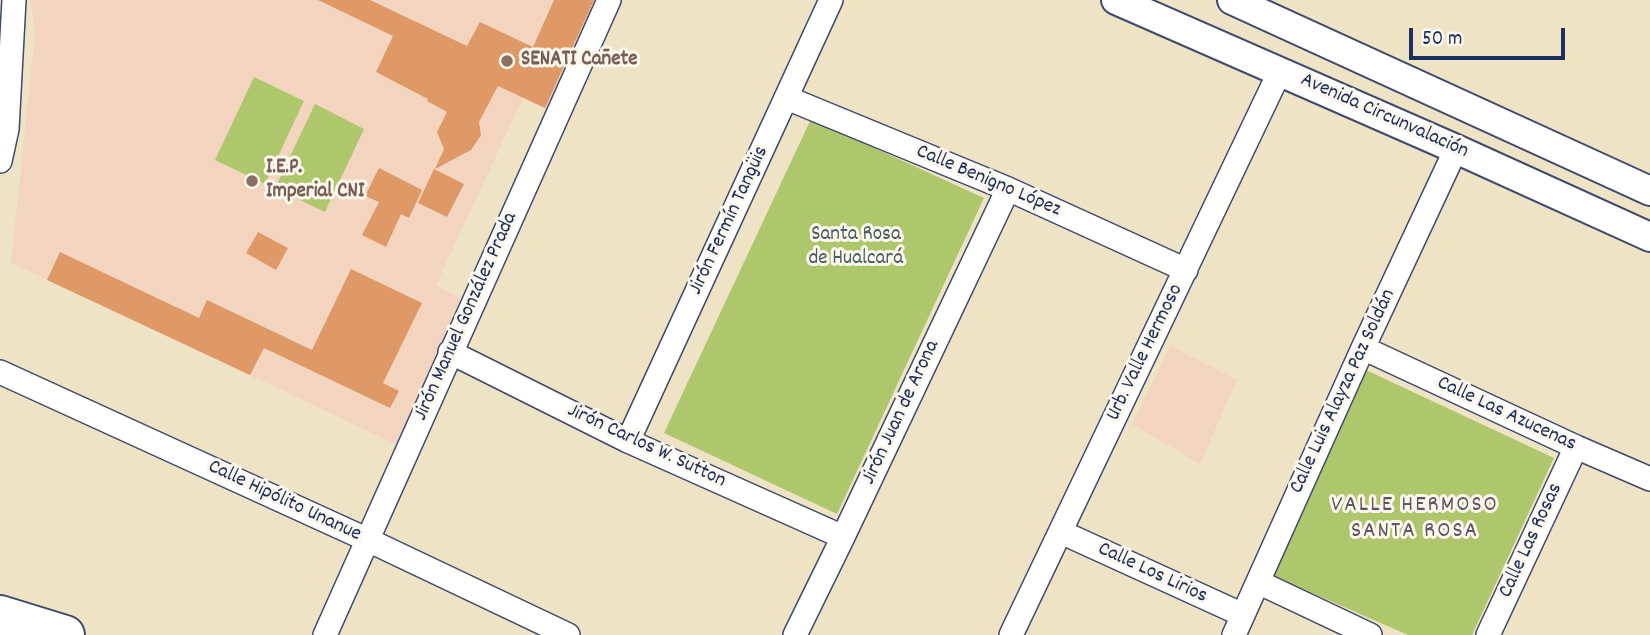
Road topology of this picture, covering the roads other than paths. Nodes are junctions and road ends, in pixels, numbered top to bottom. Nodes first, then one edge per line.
1 (14, 0) edge
2 (610, 0) edge
3 (831, 0) edge
4 (1116, 0) edge
5 (1232, 0) edge
6 (1280, 71) junction
7 (788, 98) junction
8 (1500, 123) junction
9 (1456, 149) junction
10 (0, 161) edge
11 (1484, 162) junction
12 (1642, 188) edge
13 (1008, 189) junction
14 (1615, 221) junction
15 (1650, 237) edge
16 (1186, 270) junction
17 (1363, 348) junction
18 (450, 352) junction
19 (0, 372) edge
20 (628, 441) junction
21 (1576, 447) junction
22 (1650, 479) edge
23 (1061, 532) junction
24 (844, 537) junction
25 (368, 540) junction
26 (1258, 582) junction
27 (0, 615) edge
28 (1238, 625) edge
29 (1362, 633) edge
30 (65, 635) edge
31 (325, 635) edge
32 (568, 635) edge
33 (795, 635) edge
34 (1011, 635) edge
35 (1488, 635) edge

1 - 10 street
2 - 18 street, Jirón Manuel González Prada
3 - 7 street, Jirón Fermín Tangüis
4 - 6 street, Avenida Circunvalación
5 - 8 street, Avenida Circunvalación
6 - 9 street, Avenida Circunvalación
6 - 16 street, Urb. Valle Hermoso
7 - 13 street, Calle Benigno López
7 - 20 street, Jirón Fermín Tangüis
8 - 11 street
8 - 12 street, Avenida Circunvalación
9 - 11 street, Avenida Circunvalación
9 - 17 street, Calle Luis Alayza Paz Soldán
11 - 14 street, Avenida Circunvalación
12 - 14 street
13 - 16 street, Calle Benigno López
13 - 24 street, Jirón Juan de Arona
14 - 15 street, Avenida Circunvalación
16 - 23 street, Urb. Valle Hermoso
17 - 21 street, Calle Las Azucenas
17 - 26 street, Calle Luis Alayza Paz Soldán
18 - 20 street, Jirón Carlos W. Sutton
18 - 25 street, Jirón Manuel González Prada
19 - 25 street, Calle Hipólito Unanue
20 - 24 street, Jirón Carlos W. Sutton
21 - 22 street, Calle Las Azucenas
21 - 35 street, Calle Las Rosas
23 - 28 street, Calle Los Lirios
23 - 34 street, Urb. Valle Hermoso
24 - 33 street, Jirón Juan de Arona
25 - 31 street, Jirón Manuel González Prada
25 - 32 street, Calle Hipólito Unanue
26 - 28 street, Calle Luis Alayza Paz Soldán
26 - 29 street
27 - 30 highway

